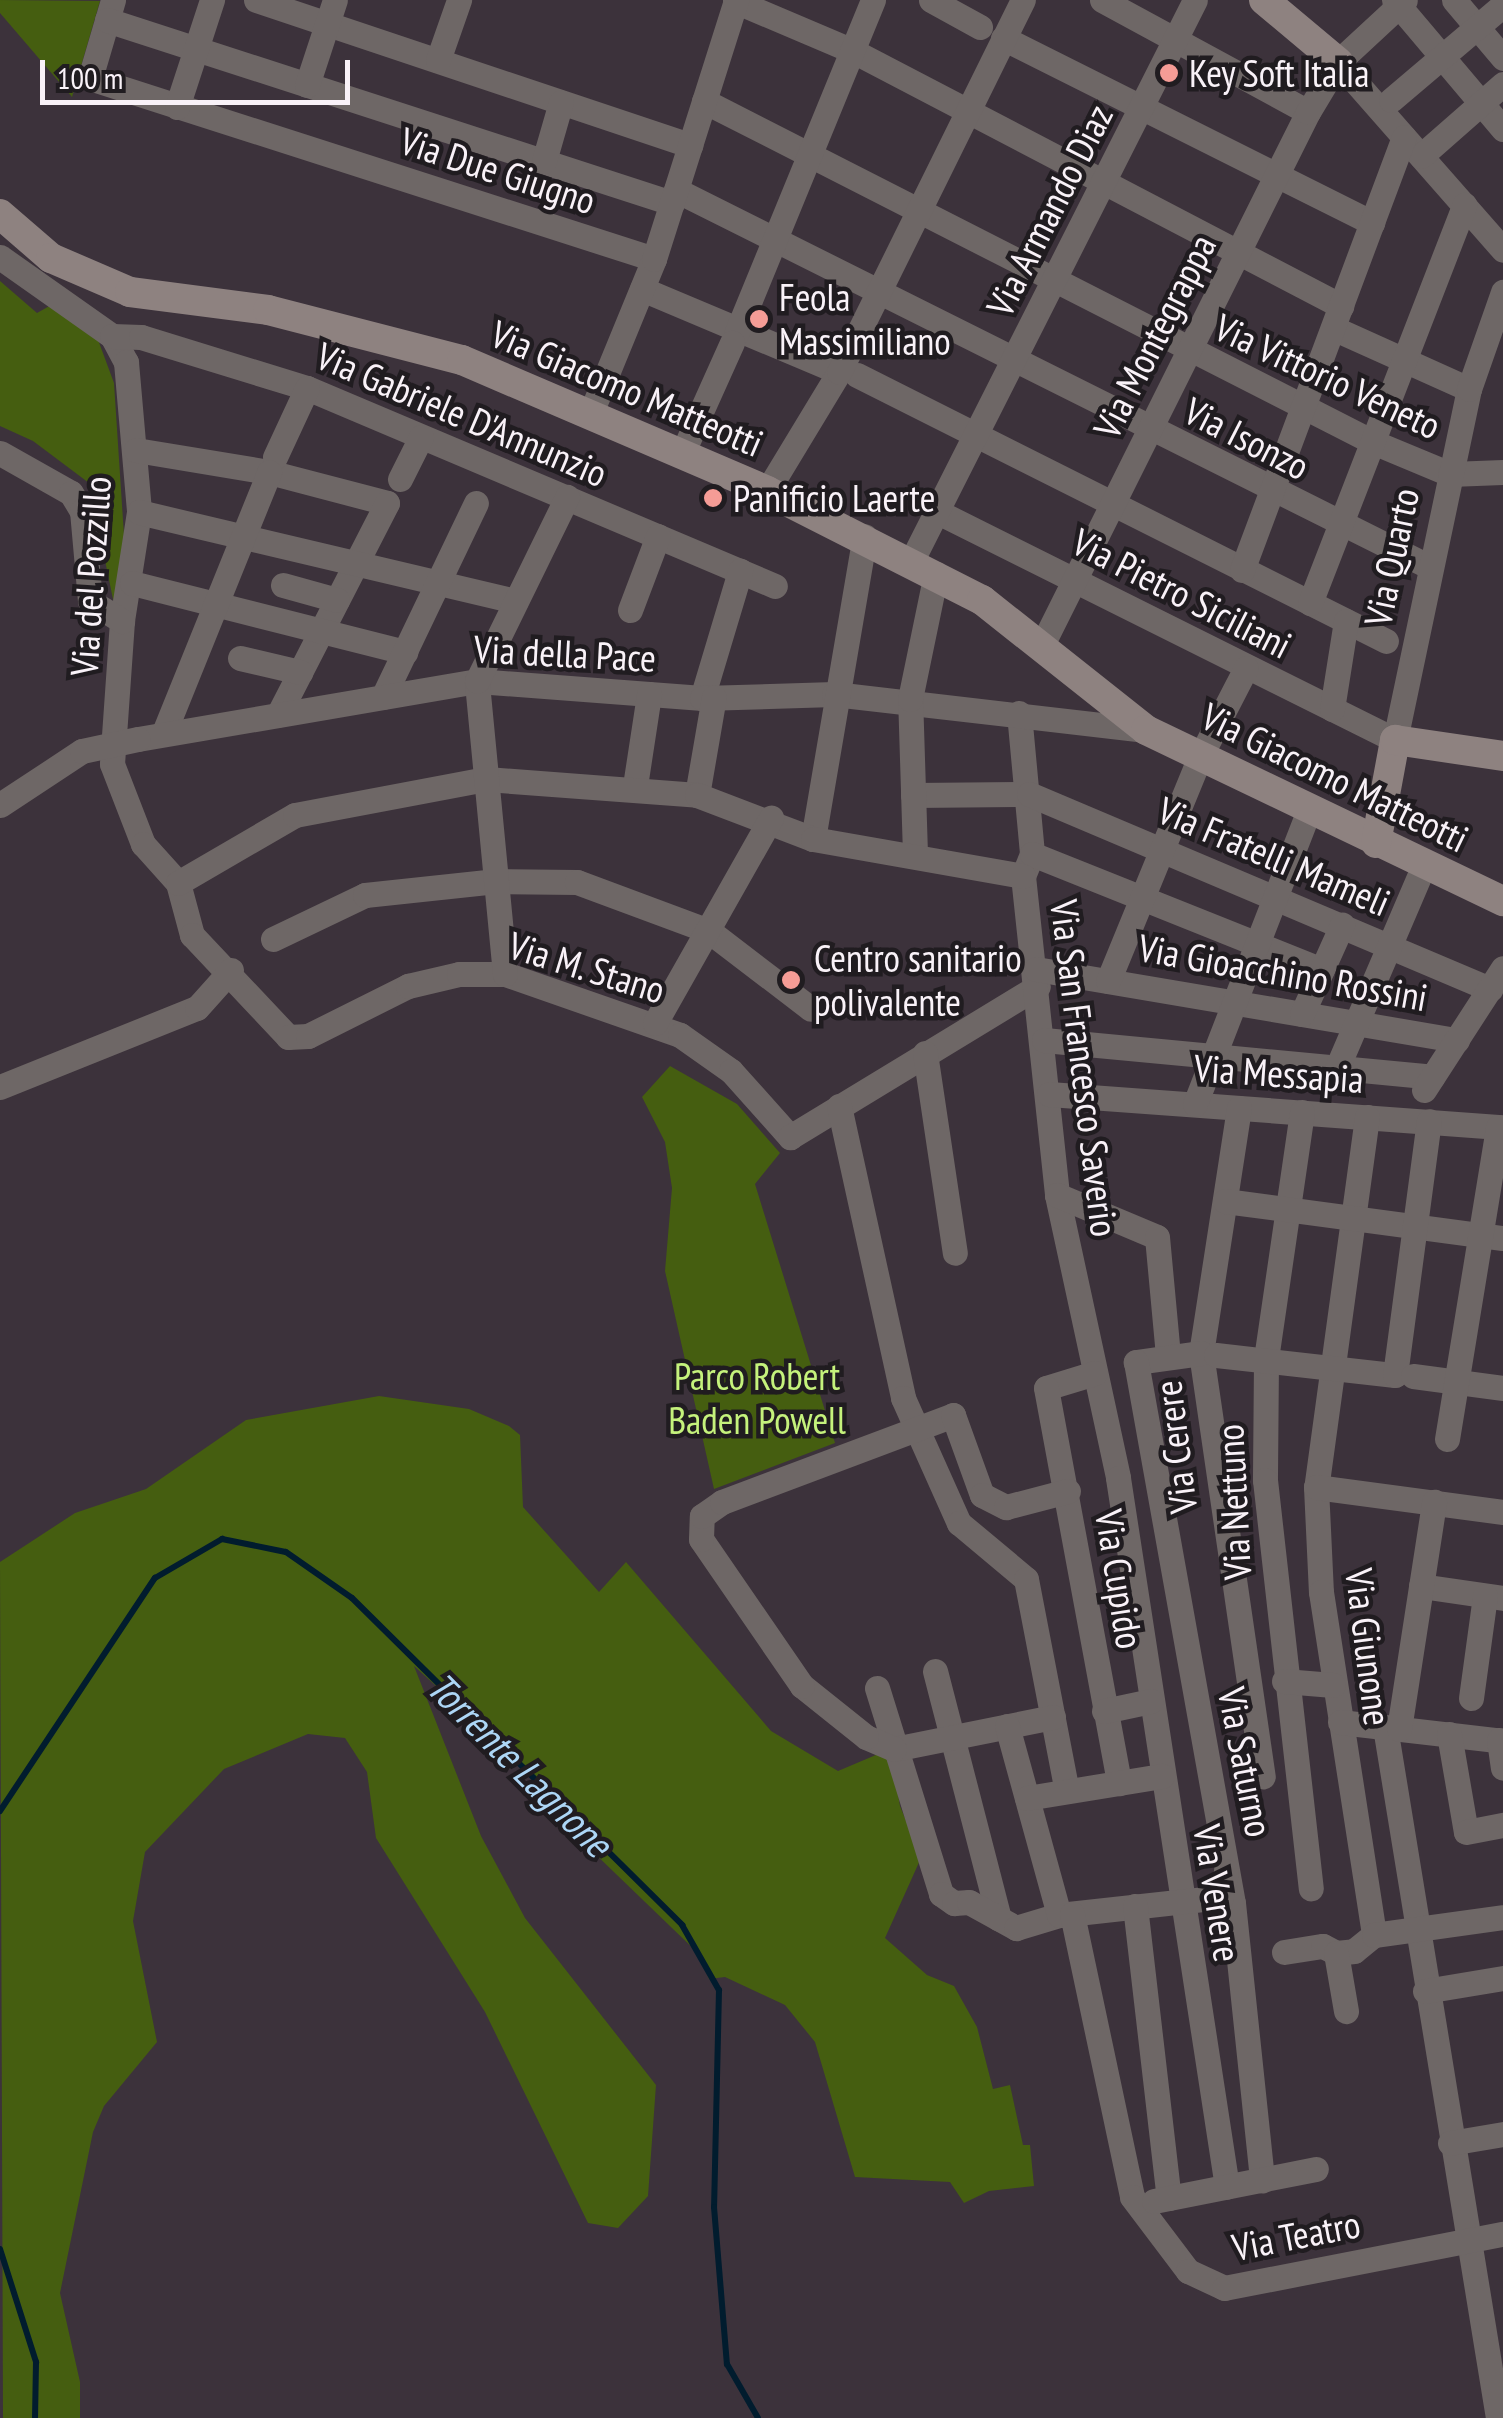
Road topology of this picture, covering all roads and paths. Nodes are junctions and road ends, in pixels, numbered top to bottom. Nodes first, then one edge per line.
1 (212, 0) edge
2 (459, 0) edge
3 (872, 0) edge
4 (931, 0) edge
5 (1023, 0) edge
6 (1102, 0) edge
7 (1195, 0) edge
8 (1264, 0) edge
9 (1454, 0) edge
10 (735, 1) edge
11 (267, 2) edge
12 (1400, 2) edge
13 (1503, 4) edge
14 (110, 10) edge
15 (331, 12) edge
16 (1476, 27) junction
17 (991, 32) junction
18 (1175, 40) junction
19 (196, 49) junction
20 (852, 51) junction
21 (1442, 57) junction
22 (1503, 58) edge
23 (438, 60) junction
24 (1338, 62) junction
25 (1503, 84) edge
26 (307, 85) junction
27 (1391, 100) dead end
28 (704, 101) junction
29 (561, 102) junction
30 (1481, 103) junction
31 (177, 107) junction
32 (1142, 109) junction
33 (967, 110) junction
34 (1308, 112) junction
35 (1503, 129) edge
36 (690, 145) junction
37 (1412, 147) junction
38 (811, 158) junction
39 (544, 161) junction
40 (1275, 177) junction
41 (1104, 183) junction
42 (674, 197) junction
43 (1464, 205) junction
44 (914, 212) junction
45 (0, 214) edge
46 (1372, 223) junction
47 (776, 240) junction
48 (1503, 250) edge
49 (1237, 254) junction
50 (0, 257) edge
51 (654, 260) junction
52 (1053, 282) junction
53 (642, 290) junction
54 (873, 292) junction
55 (1503, 292) edge
56 (1336, 317) junction
57 (736, 335) junction
58 (112, 336) junction
59 (1187, 351) junction
60 (1404, 360) junction
61 (1014, 362) junction
62 (848, 374) junction
63 (307, 388) junction
64 (1469, 389) junction
65 (1303, 406) junction
66 (590, 415) junction
67 (1148, 430) junction
68 (976, 435) junction
69 (421, 437) junction
70 (1372, 442) junction
71 (136, 450) junction
72 (0, 453) edge
73 (682, 454) junction
74 (272, 464) junction
75 (1503, 472) edge
76 (1450, 474) junction
77 (400, 478) dead end
78 (768, 492) junction
79 (1270, 492) junction
80 (567, 497) junction
81 (476, 503) dead end
82 (1112, 504) junction
83 (936, 511) junction
84 (139, 512) junction
85 (1340, 525) junction
86 (242, 536) junction
87 (658, 536) junction
88 (864, 536) junction
89 (356, 563) junction
90 (1428, 566) junction
91 (924, 567) junction
92 (1242, 570) junction
93 (740, 571) junction
94 (1074, 580) junction
95 (132, 583) junction
96 (438, 583) junction
97 (283, 585) dead end
98 (776, 586) dead end
99 (337, 600) junction
100 (516, 601) junction
101 (1310, 603) junction
102 (215, 604) junction
103 (630, 610) dead end
104 (122, 621) junction
105 (1346, 621) junction
106 (321, 630) junction
107 (1386, 641) dead end
108 (1042, 645) junction
109 (405, 652) junction
110 (240, 658) dead end
111 (1246, 668) junction
112 (300, 672) junction
113 (476, 681) junction
114 (649, 694) junction
115 (834, 694) junction
116 (383, 697) junction
117 (708, 698) junction
118 (910, 699) junction
119 (1332, 708) junction
120 (1019, 713) junction
121 (278, 714) junction
122 (165, 730) junction
123 (1146, 730) junction
124 (1395, 740) junction
125 (1503, 756) edge
126 (1200, 757) junction
127 (486, 779) junction
128 (635, 786) junction
129 (1029, 794) junction
130 (697, 795) junction
131 (913, 795) junction
132 (0, 805) edge
133 (1310, 810) junction
134 (770, 818) junction
135 (813, 839) junction
136 (1376, 844) junction
137 (1160, 849) junction
138 (914, 854) junction
139 (1028, 865) junction
140 (1424, 866) junction
141 (496, 881) junction
142 (178, 883) junction
143 (1276, 896) junction
144 (1144, 898) junction
145 (1503, 900) edge
146 (1342, 924) junction
147 (709, 931) junction
148 (273, 940) dead end
149 (1258, 944) junction
150 (1390, 945) junction
151 (232, 970) junction
152 (1322, 970) junction
153 (506, 974) junction
154 (1037, 977) junction
155 (1496, 979) edge
156 (1108, 981) junction
157 (1235, 1002) junction
158 (811, 1009) dead end
159 (1302, 1014) junction
160 (1356, 1022) junction
161 (654, 1023) junction
162 (1044, 1040) junction
163 (1457, 1040) junction
164 (925, 1053) junction
165 (1214, 1056) junction
166 (1337, 1068) junction
167 (0, 1087) edge
168 (1049, 1094) junction
169 (1147, 1101) junction
170 (1195, 1104) junction
171 (840, 1106) junction
172 (1239, 1108) junction
173 (1302, 1112) junction
174 (1367, 1117) junction
175 (1429, 1122) junction
176 (1149, 1127) dead end
177 (1501, 1127) edge
178 (1057, 1196) junction
179 (1226, 1201) junction
180 (1287, 1209) junction
181 (1352, 1218) junction
182 (1412, 1226) junction
183 (1492, 1237) edge
184 (955, 1253) dead end
185 (1208, 1354) junction
186 (1168, 1356) junction
187 (1266, 1360) junction
188 (1331, 1368) junction
189 (1096, 1373) junction
190 (1404, 1375) junction
191 (1460, 1382) junction
192 (1503, 1388) edge
193 (914, 1429) junction
194 (1447, 1439) dead end
195 (1316, 1487) junction
196 (1068, 1491) junction
197 (1434, 1502) junction
198 (1503, 1512) edge
199 (1421, 1586) junction
200 (1494, 1597) edge
201 (934, 1671) dead end
202 (1284, 1681) junction
203 (1333, 1684) junction
204 (877, 1688) dead end
205 (1471, 1698) dead end
206 (1151, 1702) junction
207 (1104, 1712) junction
208 (1053, 1718) junction
209 (1340, 1722) junction
210 (1008, 1726) junction
211 (1392, 1728) junction
212 (1448, 1734) junction
213 (951, 1738) junction
214 (1501, 1740) edge
215 (894, 1749) junction
216 (1503, 1768) edge
217 (1162, 1776) junction
218 (1264, 1776) dead end
219 (1119, 1782) junction
220 (1067, 1791) junction
221 (1027, 1798) junction
222 (1503, 1825) edge
223 (1228, 1866) junction
224 (1311, 1888) dead end
225 (1180, 1900) junction
226 (1135, 1906) junction
227 (1065, 1915) junction
228 (1503, 1917) edge
229 (999, 1919) junction
230 (1416, 1930) junction
231 (1374, 1935) junction
232 (1284, 1952) dead end
233 (1336, 1954) junction
234 (1503, 1978) edge
235 (1425, 1991) junction
236 (1346, 2010) dead end
237 (1503, 2134) edge
238 (1450, 2143) junction
239 (1316, 2169) dead end
240 (1262, 2180) junction
241 (1227, 2187) junction
242 (1169, 2198) junction
243 (1136, 2205) junction
244 (1503, 2234) edge
245 (1466, 2241) junction
246 (1494, 2347) edge
247 (1498, 2418) edge

1 - 19 street
2 - 23 street
3 - 20 street
4 - 17 street
5 - 17 street
6 - 18 street
7 - 18 street, Via Armando Diaz
8 - 24 street
9 - 16 street
10 - 20 street
10 - 28 street
11 - 15 street
12 - 21 street
12 - 24 street, Via Montegrappa
13 - 16 street
14 - 19 street, Via Isonzo
14 - 31 street, Via Due Giugno
15 - 23 street
15 - 26 street
16 - 21 street
16 - 22 street
17 - 32 street
17 - 33 street
18 - 32 street, Via Armando Diaz
18 - 34 street
19 - 26 street, Via Isonzo
19 - 31 street
20 - 33 street
20 - 38 street
21 - 27 street
21 - 30 street
23 - 29 street
24 - 34 street, Via Montegrappa
24 - 37 street
25 - 30 street
26 - 39 street, Via Isonzo
28 - 36 street
28 - 38 street, Via Vittorio Veneto
29 - 36 street
29 - 39 street
30 - 35 street
30 - 37 street
31 - 51 street, Via Due Giugno
32 - 40 street
32 - 41 street, Via Armando Diaz
33 - 41 street
33 - 44 street
34 - 40 street, Via Montegrappa
36 - 42 street
37 - 43 street
37 - 46 street
38 - 44 street, Via Vittorio Veneto
38 - 47 street
39 - 42 street, Via Isonzo
40 - 46 street
40 - 49 street, Via Montegrappa
41 - 49 street
41 - 52 street, Via Armando Diaz
42 - 47 street, Via Isonzo
42 - 51 street
43 - 48 street
43 - 60 street
44 - 52 street, Via Vittorio Veneto
44 - 54 street
45 - 66 street, Via Giacomo Matteotti
46 - 56 street
47 - 54 street, Via Isonzo
47 - 57 street
49 - 56 street
49 - 59 street, Via Montegrappa
50 - 58 street
51 - 53 street
52 - 59 street, Via Vittorio Veneto
52 - 61 street, Via Armando Diaz
53 - 57 street
53 - 66 street
54 - 61 street, Via Isonzo
54 - 62 street
55 - 64 street, Via Quarto
56 - 60 street
56 - 65 street
57 - 62 street
57 - 73 street
58 - 63 street, Via Gabriele D'Annunzio
58 - 71 street, Via del Pozzillo
59 - 65 street, Via Vittorio Veneto
59 - 67 street, Via Montegrappa
60 - 64 street
60 - 70 street
61 - 67 street, Via Isonzo
61 - 68 street, Via Armando Diaz
62 - 68 street
62 - 78 street
63 - 69 street, Via Gabriele D'Annunzio
63 - 74 street
64 - 76 street, Via Quarto
65 - 70 street, Via Vittorio Veneto
65 - 79 street
66 - 73 street, Via Giacomo Matteotti
67 - 79 street, Via Isonzo
67 - 82 street, Via Montegrappa
68 - 82 street
68 - 83 street, Via Armando Diaz
69 - 77 street
69 - 80 street, Via Gabriele D'Annunzio
70 - 76 street, Via Vittorio Veneto
70 - 85 street
71 - 74 street
71 - 84 street, Via del Pozzillo
72 - 104 street
73 - 78 street, Via Giacomo Matteotti
74 - 86 street
74 - 89 street
75 - 76 street, Via Vittorio Veneto
76 - 90 street, Via Quarto
78 - 88 street, Via Giacomo Matteotti
79 - 85 street, Via Isonzo
79 - 92 street
80 - 87 street, Via Gabriele D'Annunzio
80 - 100 street
81 - 96 street
82 - 92 street
82 - 94 street, Via Montegrappa
83 - 91 street, Via Armando Diaz
83 - 94 street, Via Pietro Siciliani
84 - 86 street
84 - 95 street, Via del Pozzillo
85 - 90 street, Via Isonzo
85 - 101 street
86 - 89 street
86 - 102 street
87 - 93 street, Via Gabriele D'Annunzio
87 - 103 street
88 - 91 street, Via Giacomo Matteotti
88 - 115 street
89 - 96 street
89 - 99 street
90 - 124 street, Via Quarto
91 - 108 street, Via Giacomo Matteotti
91 - 118 street, Via Armando Diaz
92 - 101 street
93 - 98 street, Via Gabriele D'Annunzio
93 - 117 street
94 - 108 street, Via Montegrappa
94 - 111 street, Via Pietro Siciliani
95 - 102 street
95 - 104 street, Via del Pozzillo
96 - 100 street
96 - 109 street
97 - 99 street
99 - 106 street
100 - 113 street
101 - 105 street
102 - 106 street
102 - 122 street
104 - 142 street, Via del Pozzillo
105 - 107 street
105 - 119 street
106 - 109 street
106 - 112 street
108 - 123 street, Via Giacomo Matteotti
109 - 116 street
110 - 112 street
111 - 119 street, Via Pietro Siciliani
111 - 126 street
112 - 121 street
113 - 114 street, Via della Pace
113 - 116 street, Via della Pace
113 - 127 street
114 - 117 street, Via della Pace
114 - 128 street
115 - 117 street, Via della Pace
115 - 118 street, Via della Pace
115 - 135 street
116 - 121 street, Via della Pace
117 - 130 street
118 - 120 street, Via della Pace
118 - 131 street, Via Armando Diaz
119 - 124 street, Via Pietro Siciliani
120 - 123 street, Via della Pace
120 - 129 street, Via San Francesco Saverio
121 - 122 street, Via della Pace
122 - 132 street, Via della Pace, bridge
123 - 126 street, Via Giacomo Matteotti
124 - 125 street
124 - 136 street, Via Quarto
126 - 133 street, Via Giacomo Matteotti
126 - 137 street
127 - 128 street
127 - 141 street
127 - 142 street
128 - 130 street
129 - 131 street
129 - 137 street, Via Fratelli Mameli
129 - 139 street, Via San Francesco Saverio
130 - 134 street
131 - 138 street, Via Armando Diaz
133 - 136 street, Via Giacomo Matteotti
133 - 143 street
134 - 135 street
134 - 147 street
135 - 138 street
136 - 140 street, Via Giacomo Matteotti
137 - 143 street, Via Fratelli Mameli
137 - 144 street
138 - 139 street
139 - 144 street
139 - 154 street, Via San Francesco Saverio
140 - 145 street, Via Giacomo Matteotti
140 - 150 street
141 - 147 street
141 - 148 street
141 - 153 street
142 - 151 street, Via M. Stano
143 - 146 street, Via Fratelli Mameli
143 - 149 street
144 - 149 street
144 - 156 street
146 - 150 street, Via Fratelli Mameli
146 - 152 street
147 - 158 street
147 - 161 street
149 - 152 street
149 - 157 street
150 - 155 street, Via Fratelli Mameli
150 - 160 street
151 - 153 street, Via M. Stano
151 - 167 street
152 - 159 street
153 - 161 street, Via M. Stano
154 - 156 street, Via Gioacchino Rossini
154 - 162 street, Via San Francesco Saverio
154 - 164 street
155 - 163 street
156 - 157 street, Via Gioacchino Rossini
157 - 159 street, Via Gioacchino Rossini
157 - 165 street
159 - 160 street, Via Gioacchino Rossini
160 - 163 street, Via Gioacchino Rossini
160 - 166 street
161 - 171 street, Via M. Stano
162 - 165 street
162 - 168 street, Via San Francesco Saverio
163 - 166 street
164 - 171 street
164 - 184 street
165 - 166 street
165 - 170 street
168 - 169 street, Via Messapia
168 - 178 street, Via San Francesco Saverio
169 - 170 street, Via Messapia
169 - 176 street
170 - 172 street, Via Messapia
171 - 193 street
172 - 173 street, Via Messapia
172 - 179 street, Via Cerere
173 - 174 street, Via Messapia
173 - 180 street, Via Nettuno
174 - 175 street, Via Messapia
174 - 181 street, Via Giunone
175 - 177 street, Via Messapia
175 - 182 street
177 - 183 street
178 - 186 street
178 - 189 street, Via San Francesco Saverio
179 - 180 street
179 - 185 street, Via Cerere
180 - 181 street
180 - 187 street, Via Nettuno
181 - 182 street
181 - 188 street, Via Giunone
182 - 183 street
182 - 190 street
183 - 191 street
185 - 186 street
185 - 187 street
185 - 218 street, Via Cerere
186 - 223 street, Via Saturno
187 - 188 street
187 - 202 street, Via Nettuno
188 - 190 street
188 - 195 street, Via Giunone
189 - 196 street, Via Cupido
189 - 206 street, Via Venere
190 - 191 street
191 - 192 street
191 - 194 street
193 - 196 street
193 - 208 street
193 - 215 street
195 - 197 street
195 - 203 street, Via Giunone
196 - 207 street, Via Cupido
197 - 198 street
197 - 199 street
199 - 200 street
199 - 211 street
200 - 205 street
201 - 213 street
202 - 203 street
202 - 224 street, Via Nettuno
203 - 209 street, Via Giunone
204 - 215 street
206 - 207 street
206 - 217 street, Via Venere
207 - 219 street, Via Cupido
208 - 210 street
208 - 220 street
209 - 211 street
209 - 231 street, Via Giunone
210 - 213 street
210 - 221 street
211 - 212 street
211 - 230 street
212 - 214 street
212 - 222 street
213 - 215 street
213 - 229 street
214 - 216 street
215 - 229 street
217 - 219 street
217 - 225 street, Via Venere
219 - 220 street
220 - 221 street
221 - 227 street
223 - 225 street
223 - 240 street, Via Saturno
225 - 226 street
225 - 241 street, Via Venere
226 - 227 street
226 - 242 street
227 - 229 street
227 - 243 street
228 - 230 street
230 - 231 street
230 - 235 street
231 - 233 street
232 - 233 street
233 - 236 street
234 - 235 street
235 - 238 street
237 - 238 street
238 - 245 street
239 - 240 street
240 - 241 street
241 - 242 street
242 - 243 street
243 - 245 street, Via Teatro
244 - 245 street, Via Teatro
245 - 246 street
246 - 247 street

